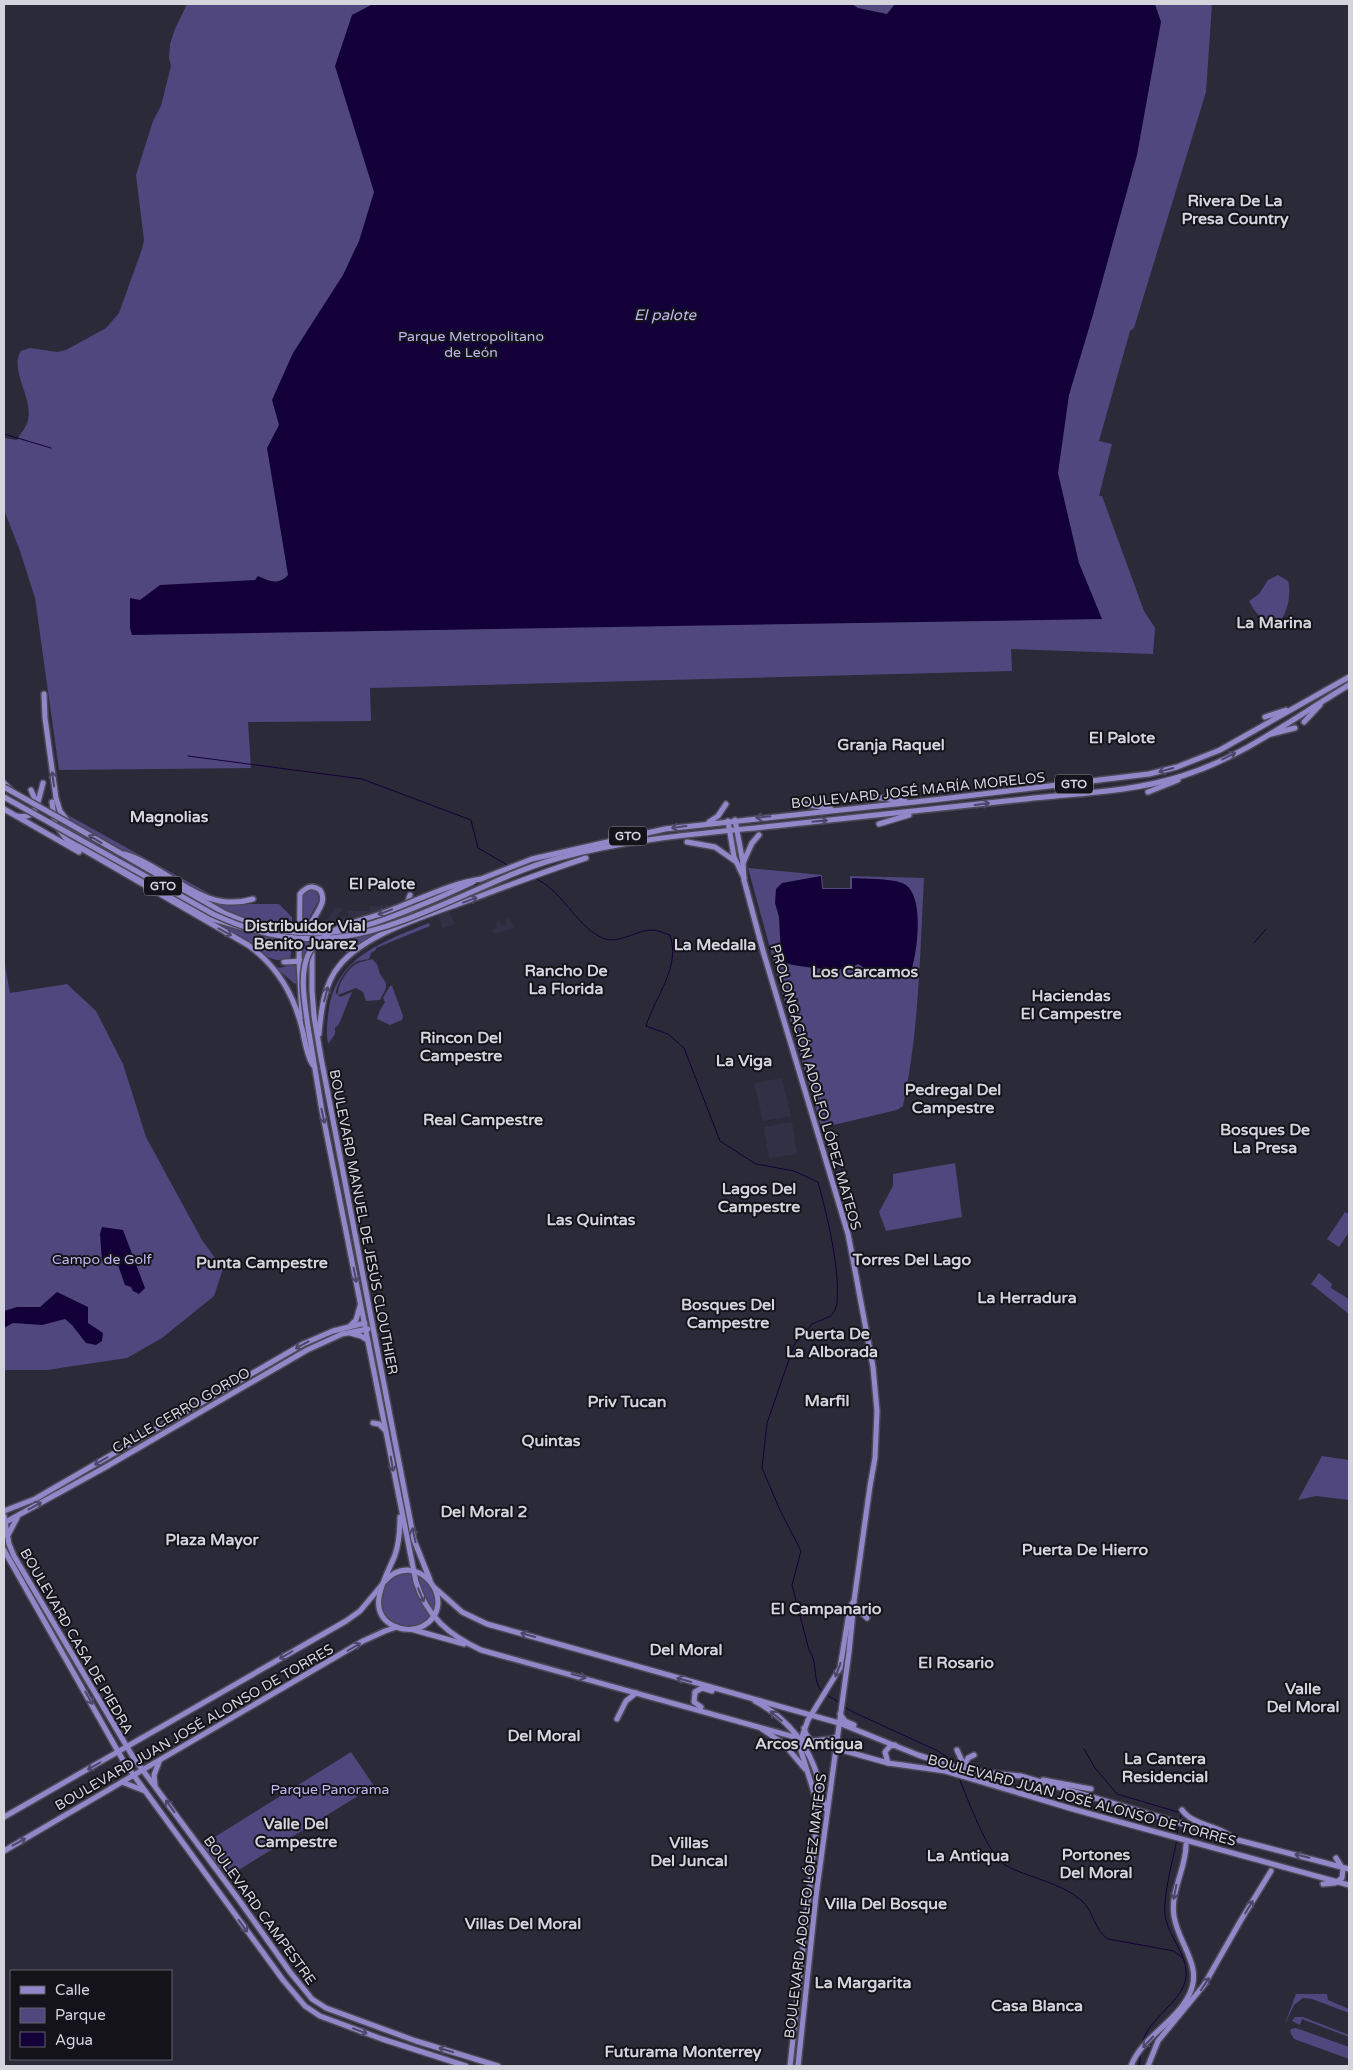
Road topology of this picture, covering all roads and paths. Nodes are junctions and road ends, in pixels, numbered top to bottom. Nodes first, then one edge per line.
1 (1349, 676) edge
2 (1349, 685) edge
3 (44, 694) dead end
4 (1328, 698) junction
5 (1298, 706) junction
6 (1265, 717) dead end
7 (1304, 722) dead end
8 (1296, 728) dead end
9 (1266, 736) junction
10 (1203, 767) junction
11 (43, 783) dead end
12 (4, 785) edge
13 (31, 790) dead end
14 (1148, 792) dead end
15 (4, 797) edge
16 (872, 797) dead end
17 (52, 802) dead end
18 (918, 802) junction
19 (726, 804) dead end
20 (805, 804) dead end
21 (36, 808) junction
22 (4, 809) edge
23 (836, 810) junction
24 (923, 811) junction
25 (12, 814) junction
26 (735, 820) junction
27 (728, 821) junction
28 (706, 823) junction
29 (70, 824) junction
30 (879, 824) dead end
31 (737, 829) junction
32 (729, 830) junction
33 (61, 834) junction
34 (759, 835) dead end
35 (687, 842) dead end
36 (741, 850) junction
37 (120, 853) junction
38 (562, 857) junction
39 (735, 859) junction
40 (743, 863) junction
41 (481, 878) junction
42 (744, 880) junction
43 (148, 888) junction
44 (410, 895) dead end
45 (253, 899) dead end
46 (424, 917) junction
47 (312, 921) junction
48 (249, 929) junction
49 (299, 961) junction
50 (284, 962) dead end
51 (305, 1028) junction
52 (319, 1042) junction
53 (339, 1197) junction
54 (348, 1200) junction
55 (360, 1303) junction
56 (372, 1321) junction
57 (350, 1326) junction
58 (365, 1326) junction
59 (373, 1329) junction
60 (347, 1333) junction
61 (368, 1340) junction
62 (373, 1423) dead end
63 (386, 1430) junction
64 (401, 1508) junction
65 (12, 1509) junction
66 (4, 1512) edge
67 (17, 1517) junction
68 (4, 1520) edge
69 (7, 1538) junction
70 (4, 1550) edge
71 (413, 1570) junction
72 (430, 1580) junction
73 (382, 1584) junction
74 (435, 1588) junction
75 (854, 1601) junction
76 (433, 1616) junction
77 (866, 1618) dead end
78 (397, 1628) junction
79 (412, 1629) junction
80 (481, 1650) junction
81 (75, 1666) junction
82 (636, 1693) junction
83 (735, 1694) junction
84 (748, 1698) junction
85 (818, 1704) junction
86 (801, 1712) junction
87 (841, 1713) junction
88 (811, 1715) junction
89 (724, 1717) junction
90 (617, 1719) dead end
91 (839, 1723) junction
92 (752, 1724) junction
93 (804, 1728) junction
94 (869, 1735) junction
95 (836, 1737) junction
96 (801, 1738) junction
97 (811, 1741) junction
98 (896, 1745) junction
99 (126, 1747) junction
100 (835, 1748) junction
101 (957, 1750) dead end
102 (119, 1752) junction
103 (847, 1752) junction
104 (974, 1756) dead end
105 (163, 1758) junction
106 (833, 1762) junction
107 (888, 1763) junction
108 (965, 1768) junction
109 (142, 1770) junction
110 (134, 1775) junction
111 (809, 1775) junction
112 (1035, 1780) junction
113 (122, 1782) junction
114 (155, 1786) junction
115 (1091, 1790) dead end
116 (159, 1791) junction
117 (148, 1794) junction
118 (826, 1810) junction
119 (1182, 1810) dead end
120 (4, 1817) edge
121 (1234, 1839) junction
122 (1187, 1843) junction
123 (4, 1851) edge
124 (1336, 1858) dead end
125 (1342, 1867) junction
126 (1349, 1869) edge
127 (1271, 1871) dead end
128 (1338, 1882) junction
129 (1323, 1884) dead end
130 (1349, 1885) edge
131 (1133, 2063) edge
132 (466, 2066) edge
133 (498, 2066) edge
134 (790, 2066) edge
135 (798, 2066) edge
136 (1148, 2066) edge

1 - 5 main road, BOULEVARD JOSÉ MARÍA MORELOS / GTO
2 - 4 main road, BOULEVARD JOSÉ MARÍA MORELOS / GTO
29 -> 3 main road
4 - 7 main road
4 - 9 main road, BOULEVARD JOSÉ MARÍA MORELOS / GTO
5 - 6 main road
5 -> 18 main road, BOULEVARD JOSÉ MARÍA MORELOS / GTO
8 - 9 main road
10 -> 9 main road, BOULEVARD JOSÉ MARÍA MORELOS / GTO
10 - 14 main road
24 -> 10 main road, BOULEVARD JOSÉ MARÍA MORELOS / GTO
11 - 21 main road
12 - 29 main road, GTO, bridge
13 - 21 main road
15 - 48 main road, GTO, bridge
16 - 18 main road
17 - 33 main road
18 - 23 main road, BOULEVARD JOSÉ MARÍA MORELOS / GTO
19 - 28 main road
20 - 23 main road
21 - 25 main road
22 - 25 main road
23 -> 26 main road, BOULEVARD JOSÉ MARÍA MORELOS / GTO
24 - 30 main road
31 -> 24 main road, BOULEVARD JOSÉ MARÍA MORELOS / GTO
25 - 43 main road
26 - 27 main road, GTO
26 - 31 main road, PROLONGACIÓN ADOLFO LÓPEZ MATEOS
27 - 28 main road, GTO
27 - 32 main road
28 -> 41 main road, GTO
37 -> 29 main road, GTO
31 - 32 main road, GTO
31 - 36 main road, PROLONGACIÓN ADOLFO LÓPEZ MATEOS
32 - 38 main road, GTO
32 - 39 main road
33 - 43 main road
33 - 48 main road, bridge
34 - 40 main road
35 - 39 main road
36 - 39 main road
36 - 40 main road, PROLONGACIÓN ADOLFO LÓPEZ MATEOS
37 - 41 main road, GTO, bridge
37 - 45 main road
46 -> 38 main road
38 - 48 main road, GTO, bridge
39 - 42 main road
40 - 42 main road, PROLONGACIÓN ADOLFO LÓPEZ MATEOS
41 -> 51 main road, bridge
42 - 75 main road, PROLONGACIÓN ADOLFO LÓPEZ MATEOS
43 -> 51 main road
44 - 46 main road
52 -> 46 main road
47 - 49 main road
47 - 49 main road, BOULEVARD MANUEL DE JESÚS CLOUTHIER
47 - 52 main road, BOULEVARD MANUEL DE JESÚS CLOUTHIER
49 - 50 main road
49 - 51 main road
51 -> 53 main road, BOULEVARD MANUEL DE JESÚS CLOUTHIER
52 - 54 main road, BOULEVARD MANUEL DE JESÚS CLOUTHIER
53 - 54 main road
53 -> 55 main road, BOULEVARD MANUEL DE JESÚS CLOUTHIER
54 - 56 main road, BOULEVARD MANUEL DE JESÚS CLOUTHIER
55 - 57 main road
55 - 58 main road, BOULEVARD MANUEL DE JESÚS CLOUTHIER
56 - 58 main road, CALLE CERRO GORDO
56 - 59 main road, BOULEVARD MANUEL DE JESÚS CLOUTHIER
57 - 58 main road, CALLE CERRO GORDO
57 -> 65 main road, CALLE CERRO GORDO
58 - 59 main road, CALLE CERRO GORDO
58 - 60 main road, CALLE CERRO GORDO
58 - 61 main road, BOULEVARD MANUEL DE JESÚS CLOUTHIER
72 -> 59 main road, BOULEVARD MANUEL DE JESÚS CLOUTHIER
60 - 61 main road
67 -> 60 main road, CALLE CERRO GORDO
61 - 63 main road, BOULEVARD MANUEL DE JESÚS CLOUTHIER
62 - 63 main road
63 -> 64 main road, BOULEVARD MANUEL DE JESÚS CLOUTHIER
64 - 71 main road, BOULEVARD MANUEL DE JESÚS CLOUTHIER
64 - 73 main road
65 - 66 main road, CALLE CERRO GORDO
65 - 67 main road
67 - 68 main road, CALLE CERRO GORDO
67 - 69 main road
68 - 69 main road, BOULEVARD CASA DE PIEDRA
69 - 81 main road, BOULEVARD CASA DE PIEDRA
70 - 81 main road, BOULEVARD CASA DE PIEDRA
71 - 72 main road
71 - 73 main road
71 -> 76 main road, BOULEVARD JUAN JOSÉ ALONSO DE TORRES
72 - 74 main road, BOULEVARD MANUEL DE JESÚS CLOUTHIER
73 - 78 main road
73 -> 99 main road, BOULEVARD JUAN JOSÉ ALONSO DE TORRES
74 - 76 main road
83 -> 74 main road, BOULEVARD JUAN JOSÉ ALONSO DE TORRES
75 - 77 main road
75 -> 85 main road, PROLONGACIÓN ADOLFO LÓPEZ MATEOS
75 - 87 main road
76 - 79 main road
76 - 80 main road, BOULEVARD JUAN JOSÉ ALONSO DE TORRES
78 - 79 main road
105 -> 78 main road, BOULEVARD JUAN JOSÉ ALONSO DE TORRES
79 - 80 main road
80 -> 82 main road, BOULEVARD JUAN JOSÉ ALONSO DE TORRES
81 - 99 main road, BOULEVARD CASA DE PIEDRA
81 -> 102 main road, BOULEVARD CASA DE PIEDRA
82 - 89 main road, BOULEVARD JUAN JOSÉ ALONSO DE TORRES
82 - 90 main road
83 - 84 main road, BOULEVARD JUAN JOSÉ ALONSO DE TORRES
83 - 89 main road
84 - 86 main road, BOULEVARD JUAN JOSÉ ALONSO DE TORRES
96 -> 84 main road
85 - 86 main road
85 - 88 main road, PROLONGACIÓN ADOLFO LÓPEZ MATEOS
86 - 88 main road, BOULEVARD JUAN JOSÉ ALONSO DE TORRES
87 - 91 main road
87 - 94 main road
88 - 91 main road, BOULEVARD JUAN JOSÉ ALONSO DE TORRES
88 - 93 main road, PROLONGACIÓN ADOLFO LÓPEZ MATEOS
89 - 92 main road, BOULEVARD JUAN JOSÉ ALONSO DE TORRES
91 - 94 main road, BOULEVARD JUAN JOSÉ ALONSO DE TORRES
91 - 95 main road, BOULEVARD ADOLFO LÓPEZ MATEOS
92 - 96 main road, BOULEVARD JUAN JOSÉ ALONSO DE TORRES
92 - 111 main road
93 - 96 main road, PROLONGACIÓN ADOLFO LÓPEZ MATEOS
93 - 97 main road
94 - 98 main road, BOULEVARD JUAN JOSÉ ALONSO DE TORRES
95 - 97 main road
95 - 100 main road, BOULEVARD ADOLFO LÓPEZ MATEOS
96 - 97 main road, BOULEVARD JUAN JOSÉ ALONSO DE TORRES
96 - 111 main road, BOULEVARD ADOLFO LÓPEZ MATEOS
96 - 118 main road
97 - 100 main road, BOULEVARD JUAN JOSÉ ALONSO DE TORRES
98 - 107 main road
98 - 108 main road, BOULEVARD JUAN JOSÉ ALONSO DE TORRES
99 - 102 main road, BOULEVARD JUAN JOSÉ ALONSO DE TORRES
99 - 109 main road, BOULEVARD CAMPESTRE
100 - 103 main road, BOULEVARD JUAN JOSÉ ALONSO DE TORRES
100 - 106 main road, BOULEVARD ADOLFO LÓPEZ MATEOS
101 - 108 main road
102 - 110 main road, BOULEVARD CAMPESTRE
102 -> 120 main road, BOULEVARD JUAN JOSÉ ALONSO DE TORRES
103 - 106 main road
103 - 107 main road, BOULEVARD JUAN JOSÉ ALONSO DE TORRES
104 - 108 main road
105 - 109 main road, BOULEVARD JUAN JOSÉ ALONSO DE TORRES
105 - 114 main road
106 - 118 main road, BOULEVARD ADOLFO LÓPEZ MATEOS
107 - 122 main road, BOULEVARD JUAN JOSÉ ALONSO DE TORRES
108 - 112 main road, BOULEVARD JUAN JOSÉ ALONSO DE TORRES
109 - 110 main road, BOULEVARD JUAN JOSÉ ALONSO DE TORRES
109 - 114 main road, BOULEVARD CAMPESTRE
110 - 113 main road, BOULEVARD JUAN JOSÉ ALONSO DE TORRES
110 - 117 main road, BOULEVARD CAMPESTRE
111 - 134 main road, BOULEVARD ADOLFO LÓPEZ MATEOS
112 - 115 main road
112 - 121 main road, BOULEVARD JUAN JOSÉ ALONSO DE TORRES
113 - 117 main road
123 -> 113 main road, BOULEVARD JUAN JOSÉ ALONSO DE TORRES
114 - 116 main road, BOULEVARD CAMPESTRE
116 - 117 main road
133 -> 116 main road, BOULEVARD CAMPESTRE
117 -> 132 main road, BOULEVARD CAMPESTRE
118 - 135 main road, BOULEVARD ADOLFO LÓPEZ MATEOS
119 - 121 main road
125 -> 121 main road, BOULEVARD JUAN JOSÉ ALONSO DE TORRES
122 - 128 main road, BOULEVARD JUAN JOSÉ ALONSO DE TORRES
122 -> 131 main road
124 - 125 main road
125 - 126 main road, BOULEVARD JUAN JOSÉ ALONSO DE TORRES
125 - 128 main road
136 -> 127 main road
128 - 129 main road
128 - 130 main road, BOULEVARD JUAN JOSÉ ALONSO DE TORRES

